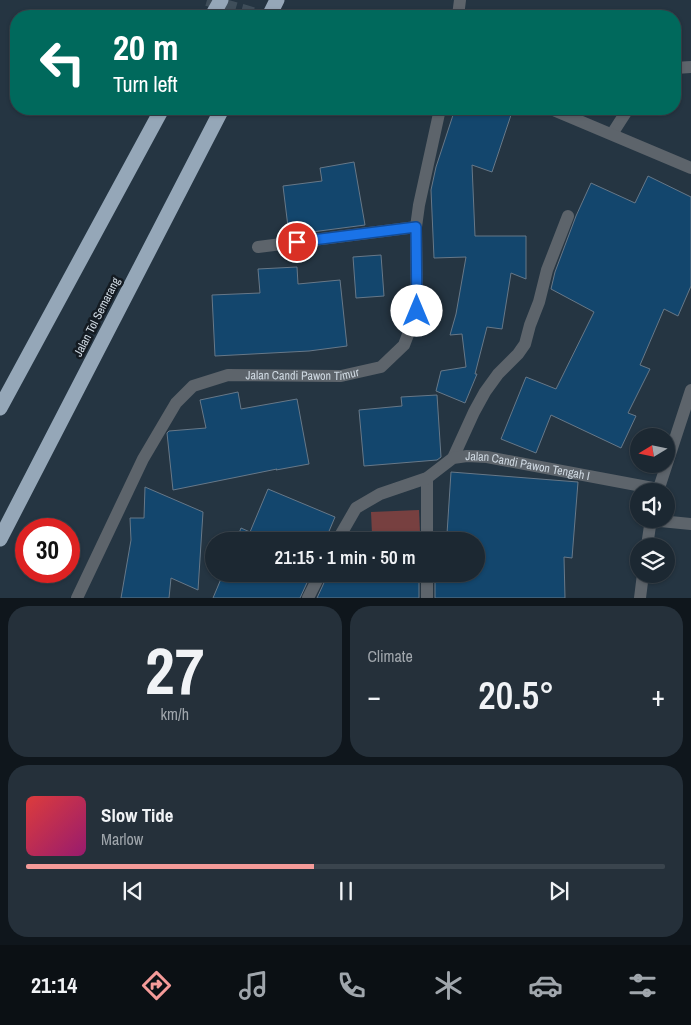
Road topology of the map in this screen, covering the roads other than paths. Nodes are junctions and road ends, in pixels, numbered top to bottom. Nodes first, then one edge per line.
1 (159, 115) edge
2 (219, 115) edge
3 (439, 115) edge
4 (566, 115) edge
5 (624, 115) edge
6 (612, 134) junction
7 (691, 168) edge
8 (568, 216) dead end
9 (416, 227) junction
10 (258, 247) dead end
11 (691, 390) edge
12 (0, 408) edge
13 (453, 458) junction
14 (427, 478) junction
15 (660, 483) edge
16 (630, 485) edge
17 (675, 522) edge
18 (691, 524) edge
19 (342, 532) edge
20 (427, 532) edge
21 (0, 539) edge
22 (316, 582) edge
23 (427, 582) edge
24 (642, 583) edge
25 (77, 598) edge
26 (308, 598) edge
27 (427, 598) edge
28 (640, 598) edge

1 - 12 highway
2 - 21 highway, Jalan Tol Semarang
3 - 9 street, Jalan Candi Pawon Timur
4 - 6 street
5 - 6 street
6 - 7 street
8 - 13 street
9 - 10 street
9 - 25 street, Jalan Candi Pawon Timur
11 - 15 street, Jalan Candi Pawon Tengah I
13 - 14 street, Jalan Candi Pawon Tengah I
13 - 16 street, Jalan Candi Pawon Tengah I
14 - 19 street, Jalan Candi Pawon Tengah I
14 - 20 street
17 - 18 street
22 - 26 street
23 - 27 street
24 - 28 street

